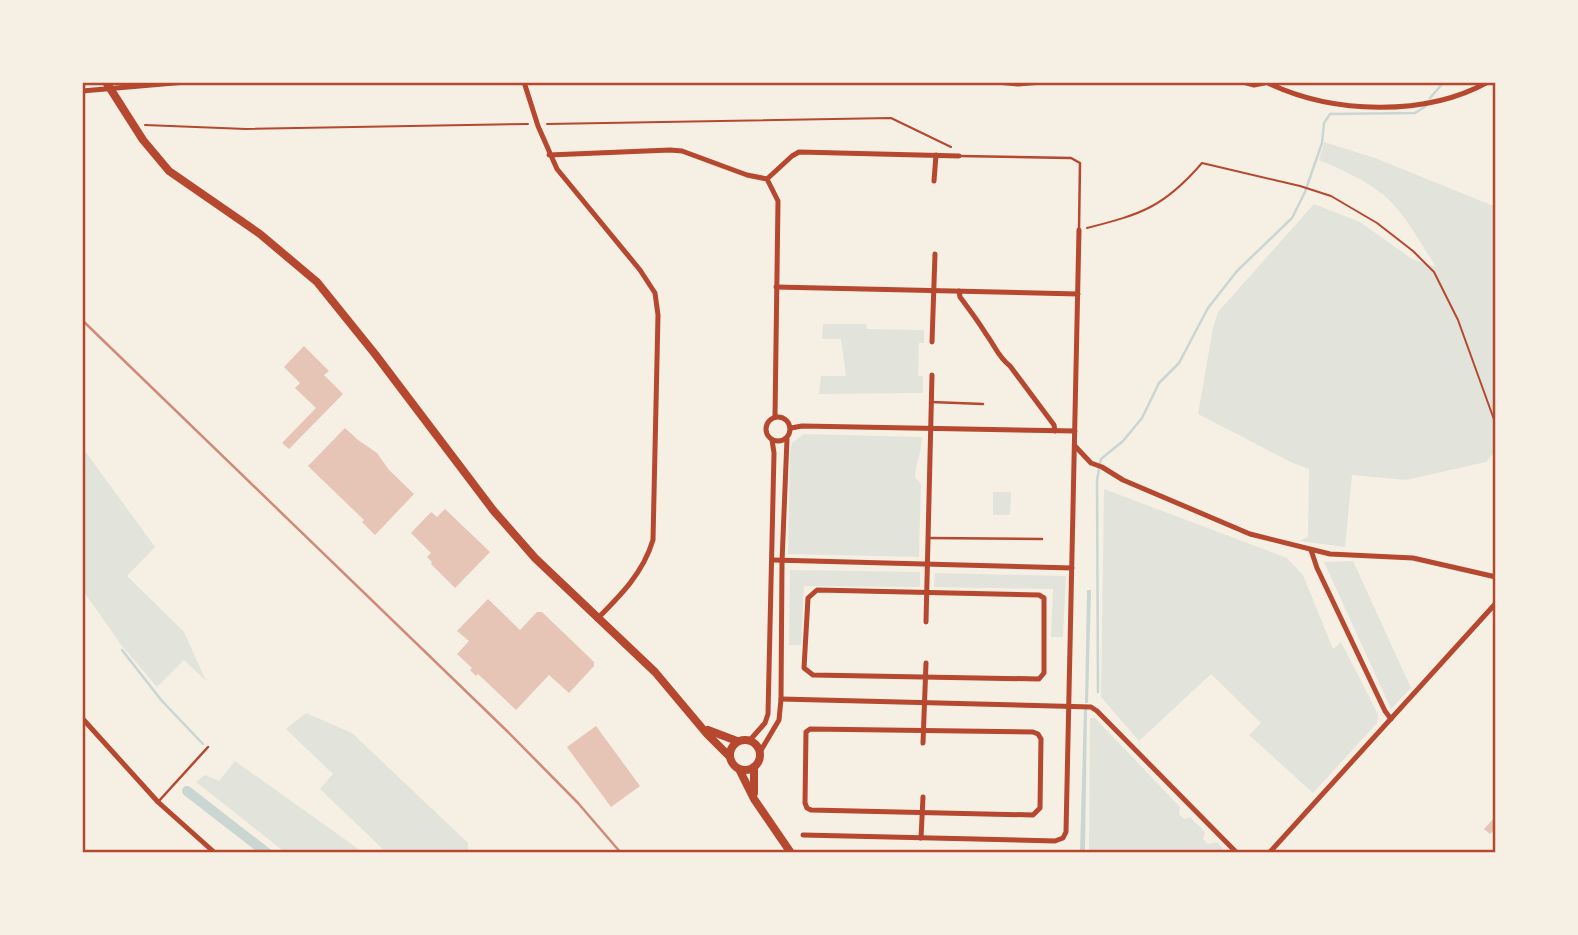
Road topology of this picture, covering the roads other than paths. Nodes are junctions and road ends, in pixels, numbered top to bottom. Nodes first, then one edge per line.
1 (186, 82) edge
2 (524, 82) edge
3 (997, 82) edge
4 (1042, 82) edge
5 (1243, 82) edge
6 (1488, 82) edge
7 (1268, 83) edge
8 (108, 86) edge
9 (82, 91) edge
10 (550, 155) junction
11 (936, 155) junction
12 (959, 156) joint
13 (767, 179) junction
14 (934, 181) dead end
15 (1079, 230) joint
16 (935, 254) dead end
17 (776, 287) junction
18 (933, 291) junction
19 (959, 291) junction
20 (1078, 294) junction
21 (932, 342) dead end
22 (932, 375) dead end
23 (931, 402) junction
24 (983, 404) dead end
25 (775, 417) junction
26 (791, 428) junction
27 (931, 428) junction
28 (1055, 431) junction
29 (1075, 431) junction
30 (787, 439) junction
31 (772, 440) junction
32 (1075, 446) junction
33 (928, 538) junction
34 (1042, 539) dead end
35 (1311, 550) junction
36 (772, 560) junction
37 (782, 562) junction
38 (927, 565) junction
39 (1072, 568) junction
40 (1496, 577) edge
41 (927, 593) junction
42 (1496, 603) edge
43 (597, 619) junction
44 (926, 622) dead end
45 (926, 663) dead end
46 (925, 678) junction
47 (781, 699) junction
48 (925, 702) junction
49 (1069, 706) junction
50 (82, 719) edge
51 (1391, 719) junction
52 (697, 722) junction
53 (924, 730) junction
54 (750, 740) junction
55 (737, 741) junction
56 (923, 743) dead end
57 (208, 747) dead end
58 (760, 752) junction
59 (729, 756) junction
60 (754, 767) junction
61 (739, 769) junction
62 (923, 797) dead end
63 (754, 799) junction
64 (158, 802) junction
65 (922, 813) junction
66 (803, 835) dead end
67 (921, 838) junction
68 (215, 853) edge
69 (791, 853) edge
70 (1237, 853) edge
71 (1269, 853) edge

1 - 8 street
2 - 10 street
3 - 4 street
5 - 7 street
6 - 7 street
8 - 9 street
8 - 43 main road
10 - 13 street
10 - 43 street
11 - 12 street
11 - 13 street
11 - 14 street
12 - 15 lane
13 - 17 street
15 - 20 street
16 - 18 street
17 - 18 street
17 - 25 street
18 - 19 street
18 - 21 street
19 - 20 street
19 - 28 street
20 - 29 street
22 - 23 street
23 - 24 lane
23 - 27 street
25 - 26 street
25 - 31 street
26 - 27 street
26 - 30 street
27 - 28 street
27 - 33 street
28 - 29 street
29 - 32 street
30 - 31 street
30 - 37 street
31 - 36 street
32 - 35 street
32 - 39 street
33 - 34 lane
33 - 38 street
35 - 40 street
35 - 51 street
36 - 37 street
36 - 54 street
37 - 38 street
37 - 47 street
38 - 39 street
38 - 41 street
39 - 49 street
41 - 44 street
41 - 46 street
41 - 46 street
42 - 51 street
43 - 52 main road
45 - 46 street
46 - 48 street
47 - 48 street
47 - 58 street
48 - 49 street
48 - 53 street
49 - 67 street
49 - 70 street
50 - 64 street
51 - 71 street
52 - 55 main road
52 - 59 main road
53 - 56 street
53 - 65 street
53 - 65 street
54 - 55 main road
54 - 58 main road
55 - 59 main road
57 - 64 lane
58 - 60 main road
59 - 61 main road
60 - 61 main road
60 - 63 main road
61 - 63 main road
62 - 65 street
63 - 69 main road
64 - 68 street
65 - 67 street
66 - 67 street

